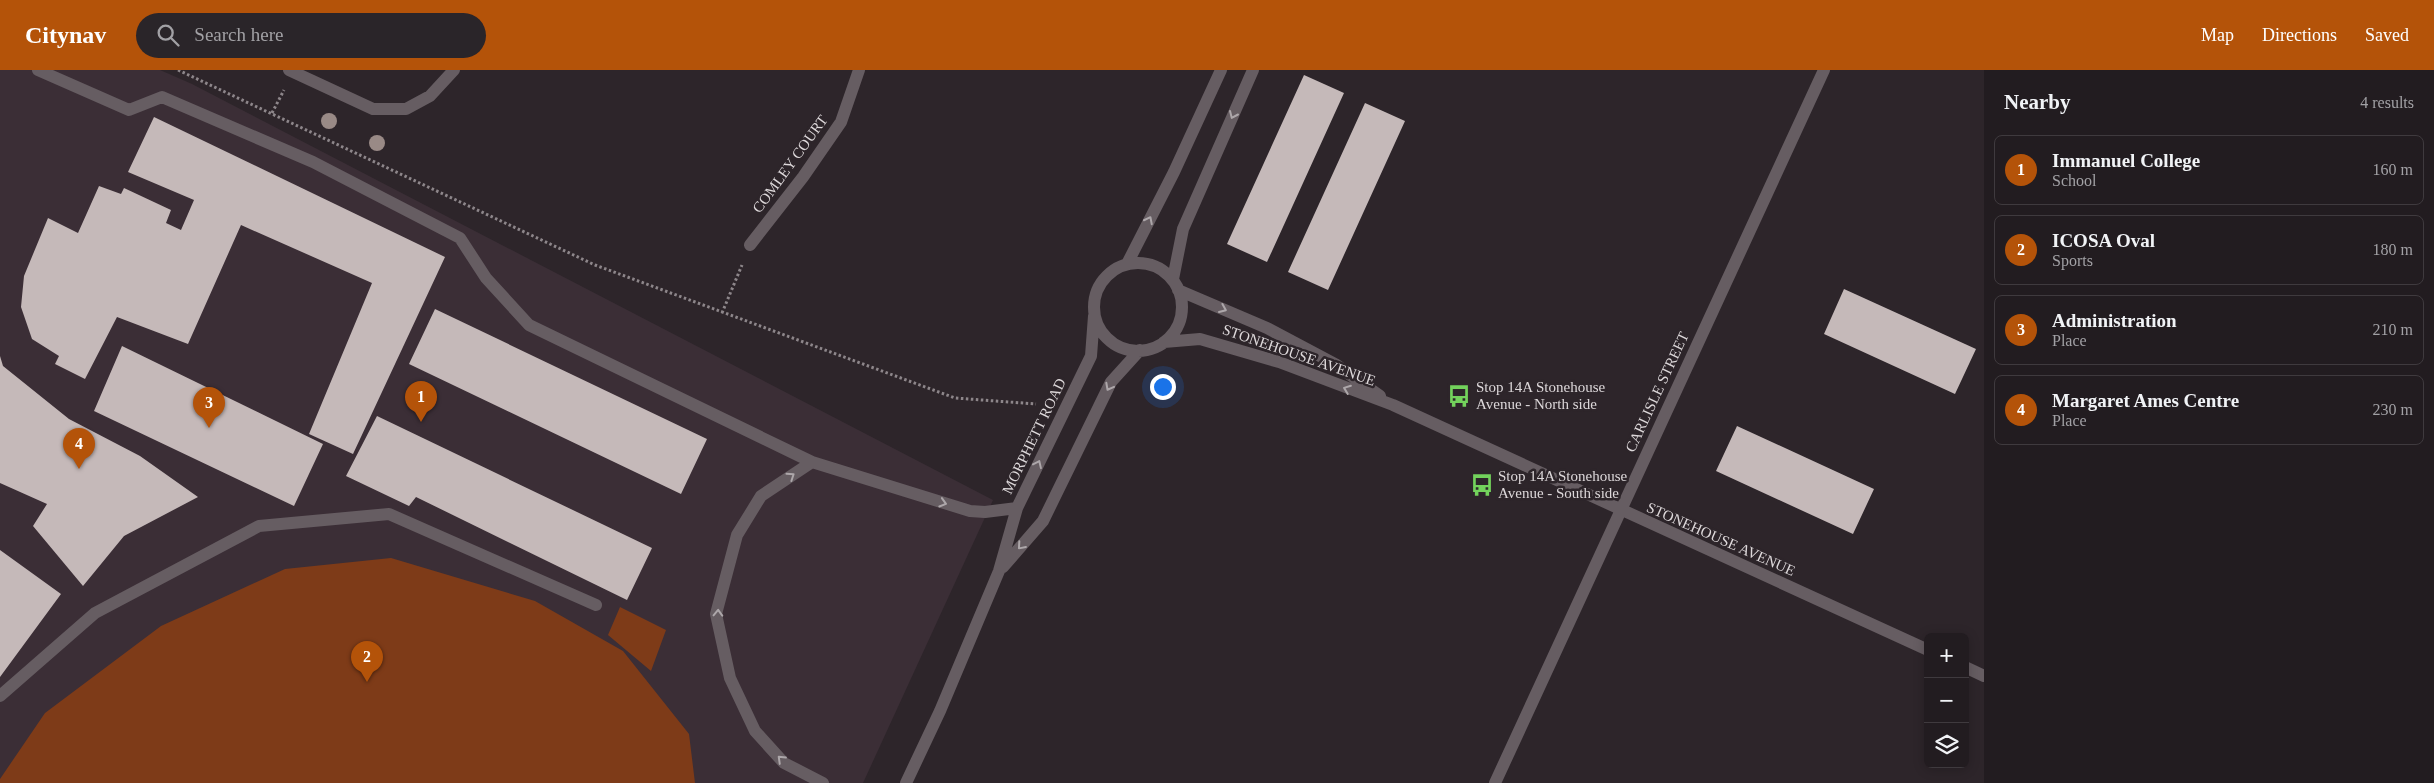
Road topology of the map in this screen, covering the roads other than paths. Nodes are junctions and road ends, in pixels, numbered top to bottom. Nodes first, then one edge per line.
1 (38, 70) edge
2 (289, 70) edge
3 (454, 70) edge
4 (859, 70) edge
5 (1221, 70) edge
6 (1253, 70) edge
7 (1824, 70) edge
8 (750, 245) road end
9 (1127, 264) junction
10 (1176, 285) junction
11 (1094, 316) junction
12 (1164, 342) junction
13 (1140, 350) junction
14 (1393, 405) junction
15 (812, 462) junction
16 (1017, 508) junction
17 (1620, 511) junction
18 (999, 571) junction
19 (596, 605) dead end
20 (1924, 648) edge
21 (1969, 669) edge
22 (1984, 676) edge
23 (0, 696) edge
24 (823, 783) edge
25 (906, 783) edge
26 (1495, 783) edge

1 - 15 street
2 - 3 street
4 - 8 street, COMLEY COURT
9 -> 5 street
6 -> 10 street
7 - 17 street, CARLISLE STREET
9 - 10 street
9 - 11 street
10 - 12 street
10 -> 14 street, STONEHOUSE AVENUE
11 - 13 street
16 -> 11 street, MORPHETT ROAD
12 - 13 street
14 -> 12 street, STONEHOUSE AVENUE
13 -> 18 street, MORPHETT ROAD
14 - 17 street, STONEHOUSE AVENUE
15 -> 16 street
24 -> 15 street
16 - 18 street, MORPHETT ROAD
17 - 20 street, STONEHOUSE AVENUE
17 - 26 street, CARLISLE STREET
18 - 25 street, MORPHETT ROAD
19 - 23 street
21 - 22 street

